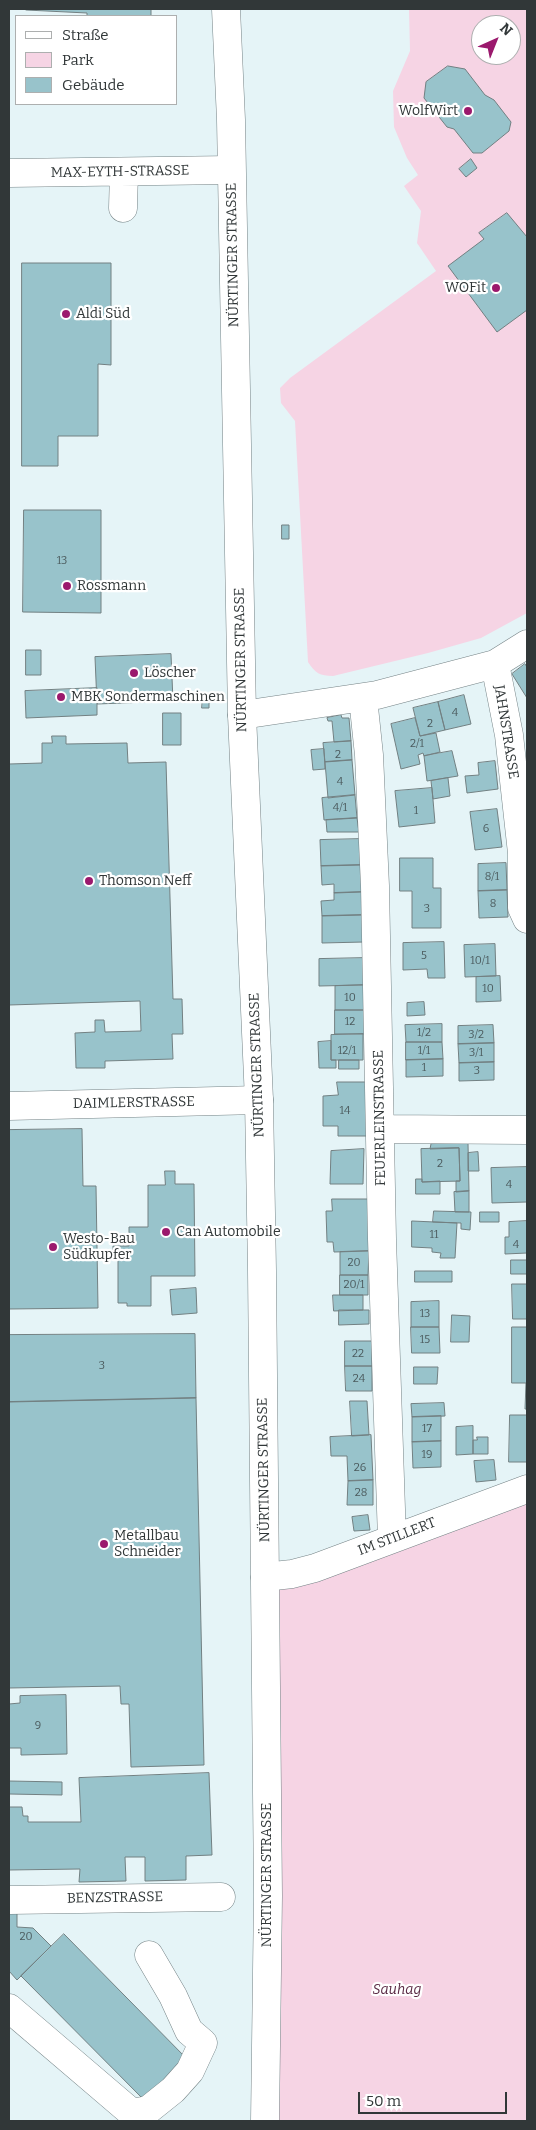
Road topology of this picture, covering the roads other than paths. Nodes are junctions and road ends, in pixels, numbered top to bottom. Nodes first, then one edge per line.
1 (226, 9) edge
2 (231, 170) junction
3 (124, 172) junction
4 (9, 173) edge
5 (123, 208) dead end
6 (527, 644) edge
7 (495, 664) junction
8 (363, 698) junction
9 (242, 715) junction
10 (527, 919) edge
11 (259, 1100) junction
12 (9, 1106) edge
13 (381, 1129) junction
14 (527, 1130) edge
15 (527, 1489) edge
16 (392, 1539) junction
17 (265, 1578) junction
18 (221, 1897) dead end
19 (9, 1900) edge
20 (149, 1955) dead end
21 (9, 2008) edge
22 (265, 2121) edge

1 - 2 street, NÜRTINGER STRASSE
2 - 3 street, MAX-EYTH-STRASSE
2 - 9 street, NÜRTINGER STRASSE
3 - 4 street, MAX-EYTH-STRASSE
3 - 5 street
6 - 7 street
7 - 8 street
7 - 10 street, JAHNSTRASSE
8 - 9 street
8 - 13 street, FEUERLEINSTRASSE
9 - 11 street, NÜRTINGER STRASSE
11 - 12 street, DAIMLERSTRASSE
11 - 17 street, NÜRTINGER STRASSE
13 - 14 street
13 - 16 street, FEUERLEINSTRASSE
15 - 16 street, IM STILLERT
16 - 17 street, IM STILLERT
17 - 22 street, NÜRTINGER STRASSE
18 - 19 street, BENZSTRASSE
20 - 21 street

